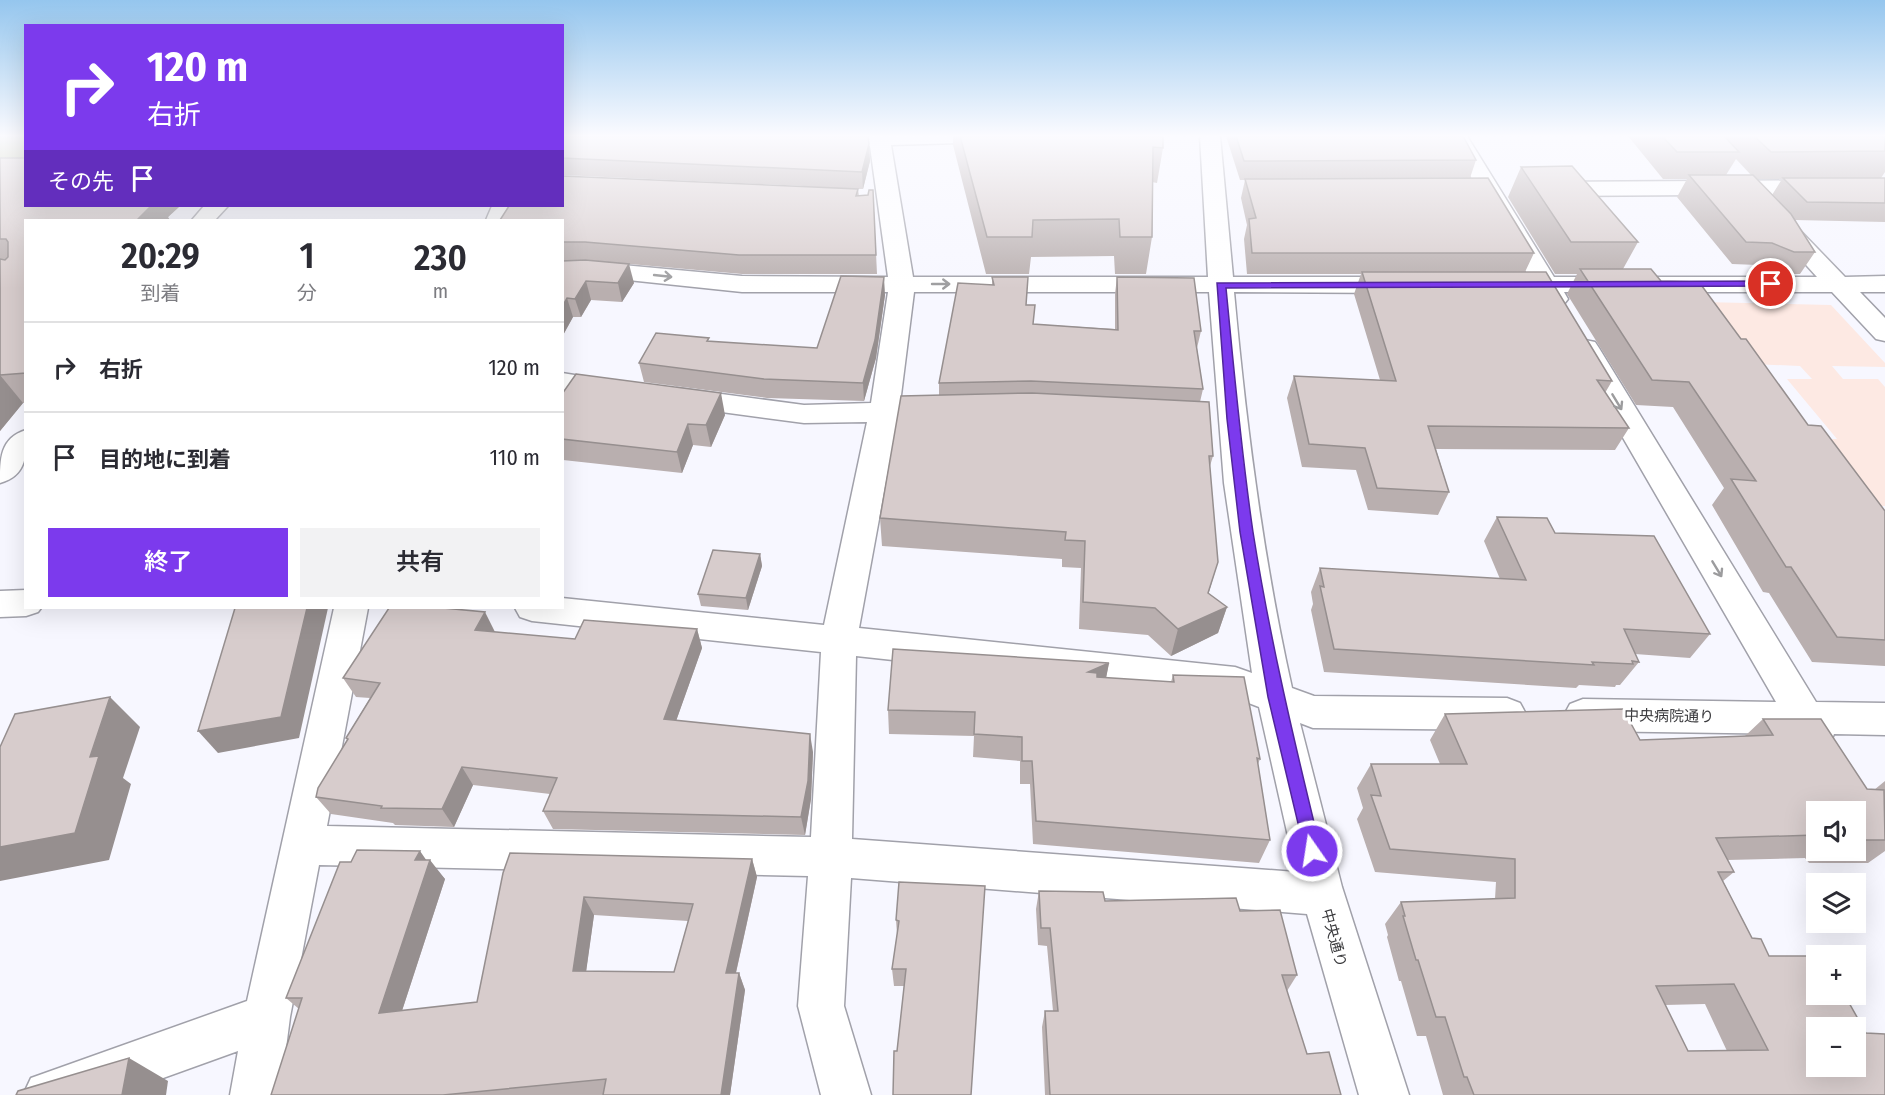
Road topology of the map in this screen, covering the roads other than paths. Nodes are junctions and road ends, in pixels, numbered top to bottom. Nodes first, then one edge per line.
1 (877, 187) edge
2 (1225, 187) edge
3 (1871, 187) edge
4 (1748, 188) junction
5 (1497, 189) joint
6 (215, 207) edge
7 (204, 219) edge
8 (564, 271) edge
9 (902, 284) junction
10 (1838, 284) junction
11 (1885, 284) edge
12 (1220, 285) junction
13 (1430, 285) edge
14 (1488, 285) edge
15 (1547, 285) junction
16 (1885, 333) edge
17 (564, 382) edge
18 (929, 411) edge
19 (884, 412) junction
20 (24, 442) edge
21 (0, 472) edge
22 (24, 603) edge
23 (0, 604) edge
24 (351, 609) edge
25 (542, 609) edge
26 (839, 640) junction
27 (1276, 697) junction
28 (1805, 718) junction
29 (1885, 719) edge
30 (1830, 759) edge
31 (302, 845) junction
32 (831, 857) junction
33 (1323, 895) junction
34 (267, 1017) junction
35 (48, 1095) edge
36 (255, 1095) edge
37 (846, 1095) edge
38 (1384, 1095) edge

1 - 9 street
2 - 12 street, 中央通り
3 - 4 street
4 - 5 street
4 - 10 street
5 - 15 street
6 - 7 street
8 -> 9 street
9 -> 12 street
9 - 19 street
10 - 11 street
10 - 15 street
10 - 16 street
12 - 13 street
12 - 27 street, 中央通り
14 - 15 street
15 -> 28 street
17 - 19 street
18 - 19 street
19 - 26 street
20 - 21 street
22 - 23 street
24 - 31 street
25 - 26 street, 中央病院通り
26 - 27 street, 中央病院通り
26 - 32 street
27 - 28 street, 中央病院通り
27 - 33 street, 中央通り
28 - 29 street, 中央病院通り
28 - 30 street
31 - 32 street
31 - 34 street
32 - 33 street
32 - 37 street
33 - 38 street, 中央通り
34 - 35 street
34 - 36 street

